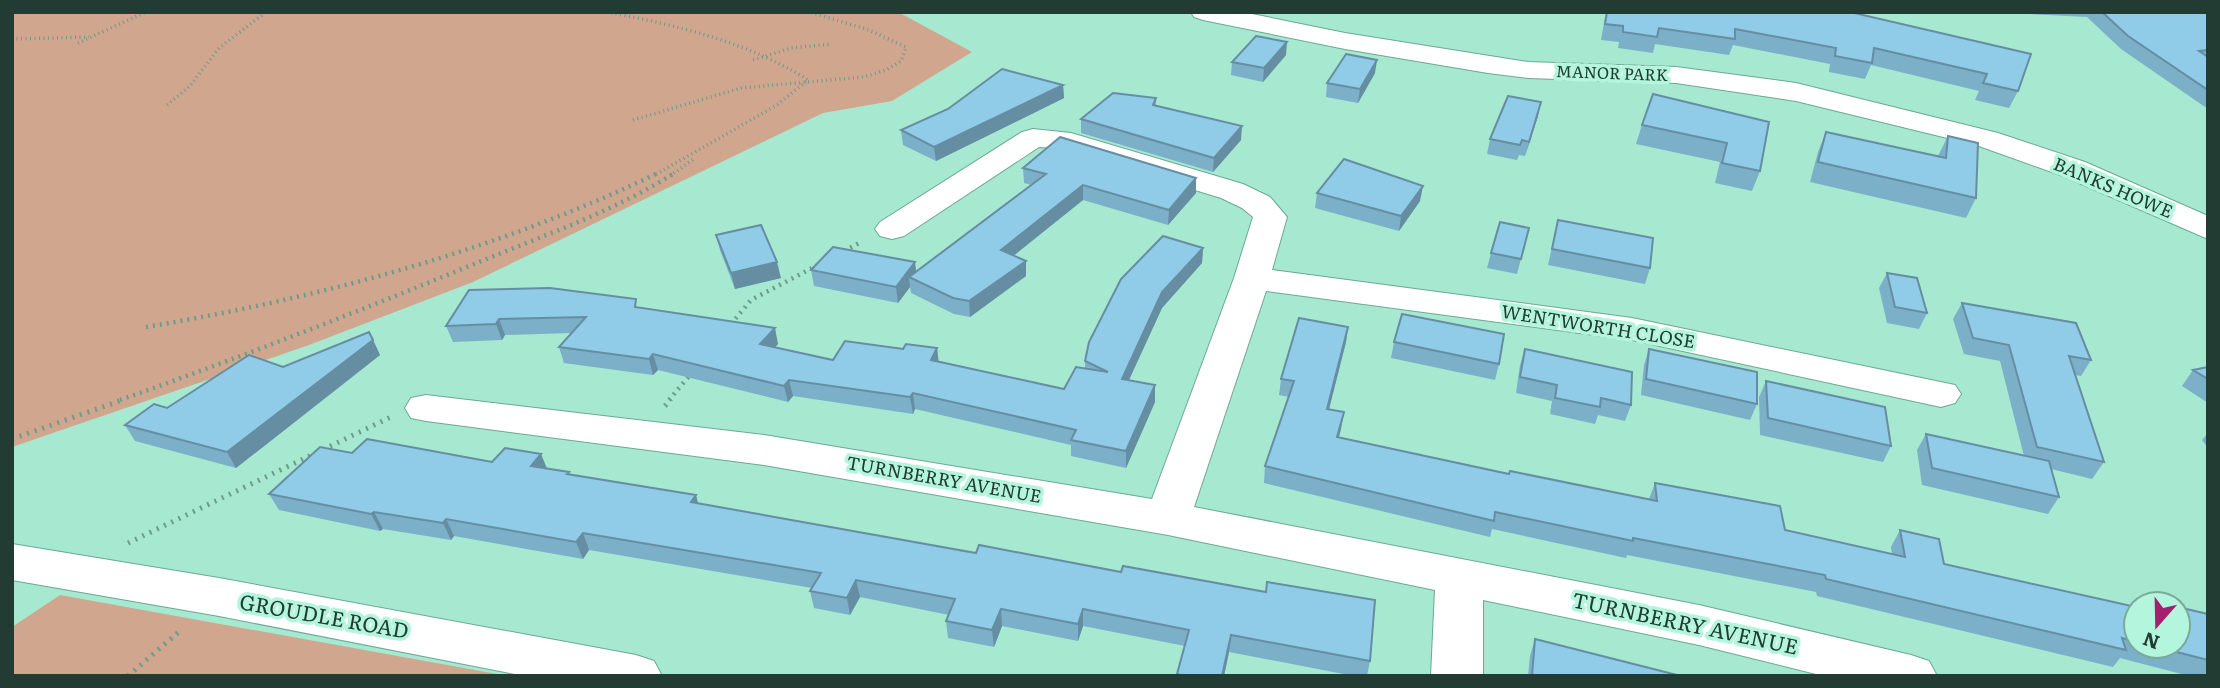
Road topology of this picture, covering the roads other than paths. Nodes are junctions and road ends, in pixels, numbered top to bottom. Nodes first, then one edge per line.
1 (1203, 12) edge
2 (2018, 149) joint
3 (891, 229) road end
4 (2208, 229) edge
5 (1252, 278) junction
6 (1943, 393) dead end
7 (426, 408) road end
8 (1168, 518) junction
9 (12, 562) edge
10 (1459, 575) junction
11 (636, 676) edge
12 (1457, 676) edge
13 (1911, 676) edge

1 - 2 street, MANOR PARK
2 - 4 street, BANKS HOWE
3 - 5 street
5 - 6 street, WENTWORTH CLOSE
5 - 8 street
7 - 8 street, TURNBERRY AVENUE
8 - 10 street, TURNBERRY AVENUE
9 - 11 street, GROUDLE ROAD
10 - 12 street
10 - 13 street, TURNBERRY AVENUE

